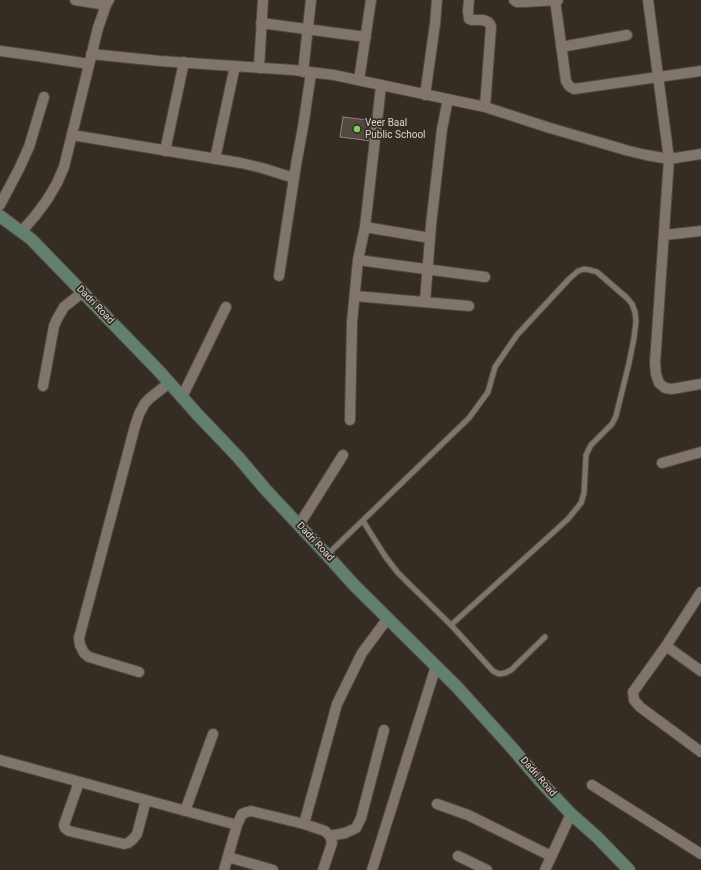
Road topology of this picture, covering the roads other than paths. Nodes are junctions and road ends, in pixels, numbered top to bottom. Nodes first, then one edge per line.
1 (76, 0) edge
2 (263, 0) edge
3 (311, 0) edge
4 (371, 0) edge
5 (437, 0) edge
6 (469, 0) edge
7 (514, 0) edge
8 (556, 0) edge
9 (648, 0) edge
10 (108, 3) edge
11 (261, 23) junction
12 (307, 29) junction
13 (627, 35) dead end
14 (366, 37) junction
15 (561, 47) junction
16 (0, 51) edge
17 (90, 59) junction
18 (184, 62) junction
19 (235, 66) junction
20 (259, 68) junction
21 (701, 71) edge
22 (307, 72) junction
23 (658, 77) junction
24 (359, 80) junction
25 (381, 85) junction
26 (425, 95) junction
27 (44, 97) dead end
28 (448, 99) junction
29 (485, 107) junction
30 (72, 135) junction
31 (165, 151) junction
32 (701, 154) edge
33 (215, 159) junction
34 (669, 159) junction
35 (294, 178) junction
36 (0, 205) edge
37 (0, 216) edge
38 (365, 227) junction
39 (22, 231) junction
40 (701, 231) edge
41 (665, 234) junction
42 (430, 238) junction
43 (358, 260) junction
44 (428, 270) junction
45 (279, 276) dead end
46 (485, 277) dead end
47 (83, 292) junction
48 (355, 296) junction
49 (426, 302) junction
50 (468, 306) dead end
51 (226, 307) dead end
52 (169, 383) junction
53 (701, 384) edge
54 (43, 386) dead end
55 (182, 397) junction
56 (350, 420) dead end
57 (701, 452) edge
58 (343, 455) dead end
59 (662, 463) dead end
60 (363, 521) junction
61 (299, 525) junction
62 (327, 554) junction
63 (701, 592) edge
64 (388, 618) junction
65 (451, 625) junction
66 (545, 637) dead end
67 (666, 646) junction
68 (436, 666) junction
69 (701, 671) edge
70 (139, 672) dead end
71 (384, 730) dead end
72 (213, 734) dead end
73 (701, 752) edge
74 (0, 760) edge
75 (79, 782) junction
76 (592, 785) dead end
77 (146, 800) junction
78 (437, 804) dead end
79 (185, 811) junction
80 (571, 814) junction
81 (304, 824) junction
82 (237, 825) junction
83 (330, 836) junction
84 (701, 854) edge
85 (458, 856) dead end
86 (551, 856) junction
87 (228, 857) junction
88 (224, 870) edge
89 (274, 870) edge
90 (323, 870) edge
91 (372, 870) edge
92 (487, 870) edge
93 (545, 870) edge
94 (629, 870) edge

1 - 10 street
2 - 11 street
3 - 12 street
4 - 14 street
5 - 26 street
6 - 29 street
7 - 8 street
8 - 15 street
9 - 23 street
10 - 17 street
11 - 12 street
11 - 20 street
12 - 14 street
12 - 22 street
13 - 15 street
14 - 24 street
15 - 23 street
16 - 17 street
17 - 18 street
17 - 30 street
18 - 19 street
18 - 31 street
19 - 20 street
19 - 33 street
20 - 22 street
21 - 23 street
22 - 24 street
22 - 35 street
23 - 34 street
24 - 25 street
25 - 26 street
25 - 38 street
26 - 28 street
27 - 36 street
28 - 29 street
28 - 42 street
29 - 34 street
30 - 31 street
30 - 39 street
31 - 33 street
32 - 34 street
33 - 35 street
34 - 41 street
35 - 45 street
37 - 39 main road, Dadri Road
38 - 42 street
38 - 43 street
39 - 47 main road, Dadri Road
40 - 41 street
41 - 53 street
42 - 44 street
43 - 44 street
43 - 48 street
44 - 46 street
44 - 49 street
47 - 52 main road, Dadri Road
47 - 54 street
48 - 49 street
48 - 56 street
49 - 50 street
51 - 55 street
52 - 55 main road, Dadri Road
52 - 70 street
55 - 61 main road, Dadri Road
57 - 59 street
58 - 61 street
60 - 62 lane
60 - 65 lane
60 - 65 lane
61 - 62 main road, Dadri Road
62 - 64 main road, Dadri Road
63 - 67 street
64 - 68 main road, Dadri Road
64 - 81 street
65 - 66 lane
67 - 69 street
67 - 73 street
68 - 80 main road, Dadri Road
68 - 91 street
71 - 83 street
72 - 79 street
74 - 75 street
75 - 77 street
75 - 77 street
76 - 84 street
77 - 79 street
78 - 86 street
79 - 82 street
80 - 86 street
80 - 94 main road, Dadri Road
81 - 82 street
81 - 83 street
82 - 87 street
83 - 90 street
85 - 92 street
86 - 93 street
87 - 88 street
87 - 89 street

